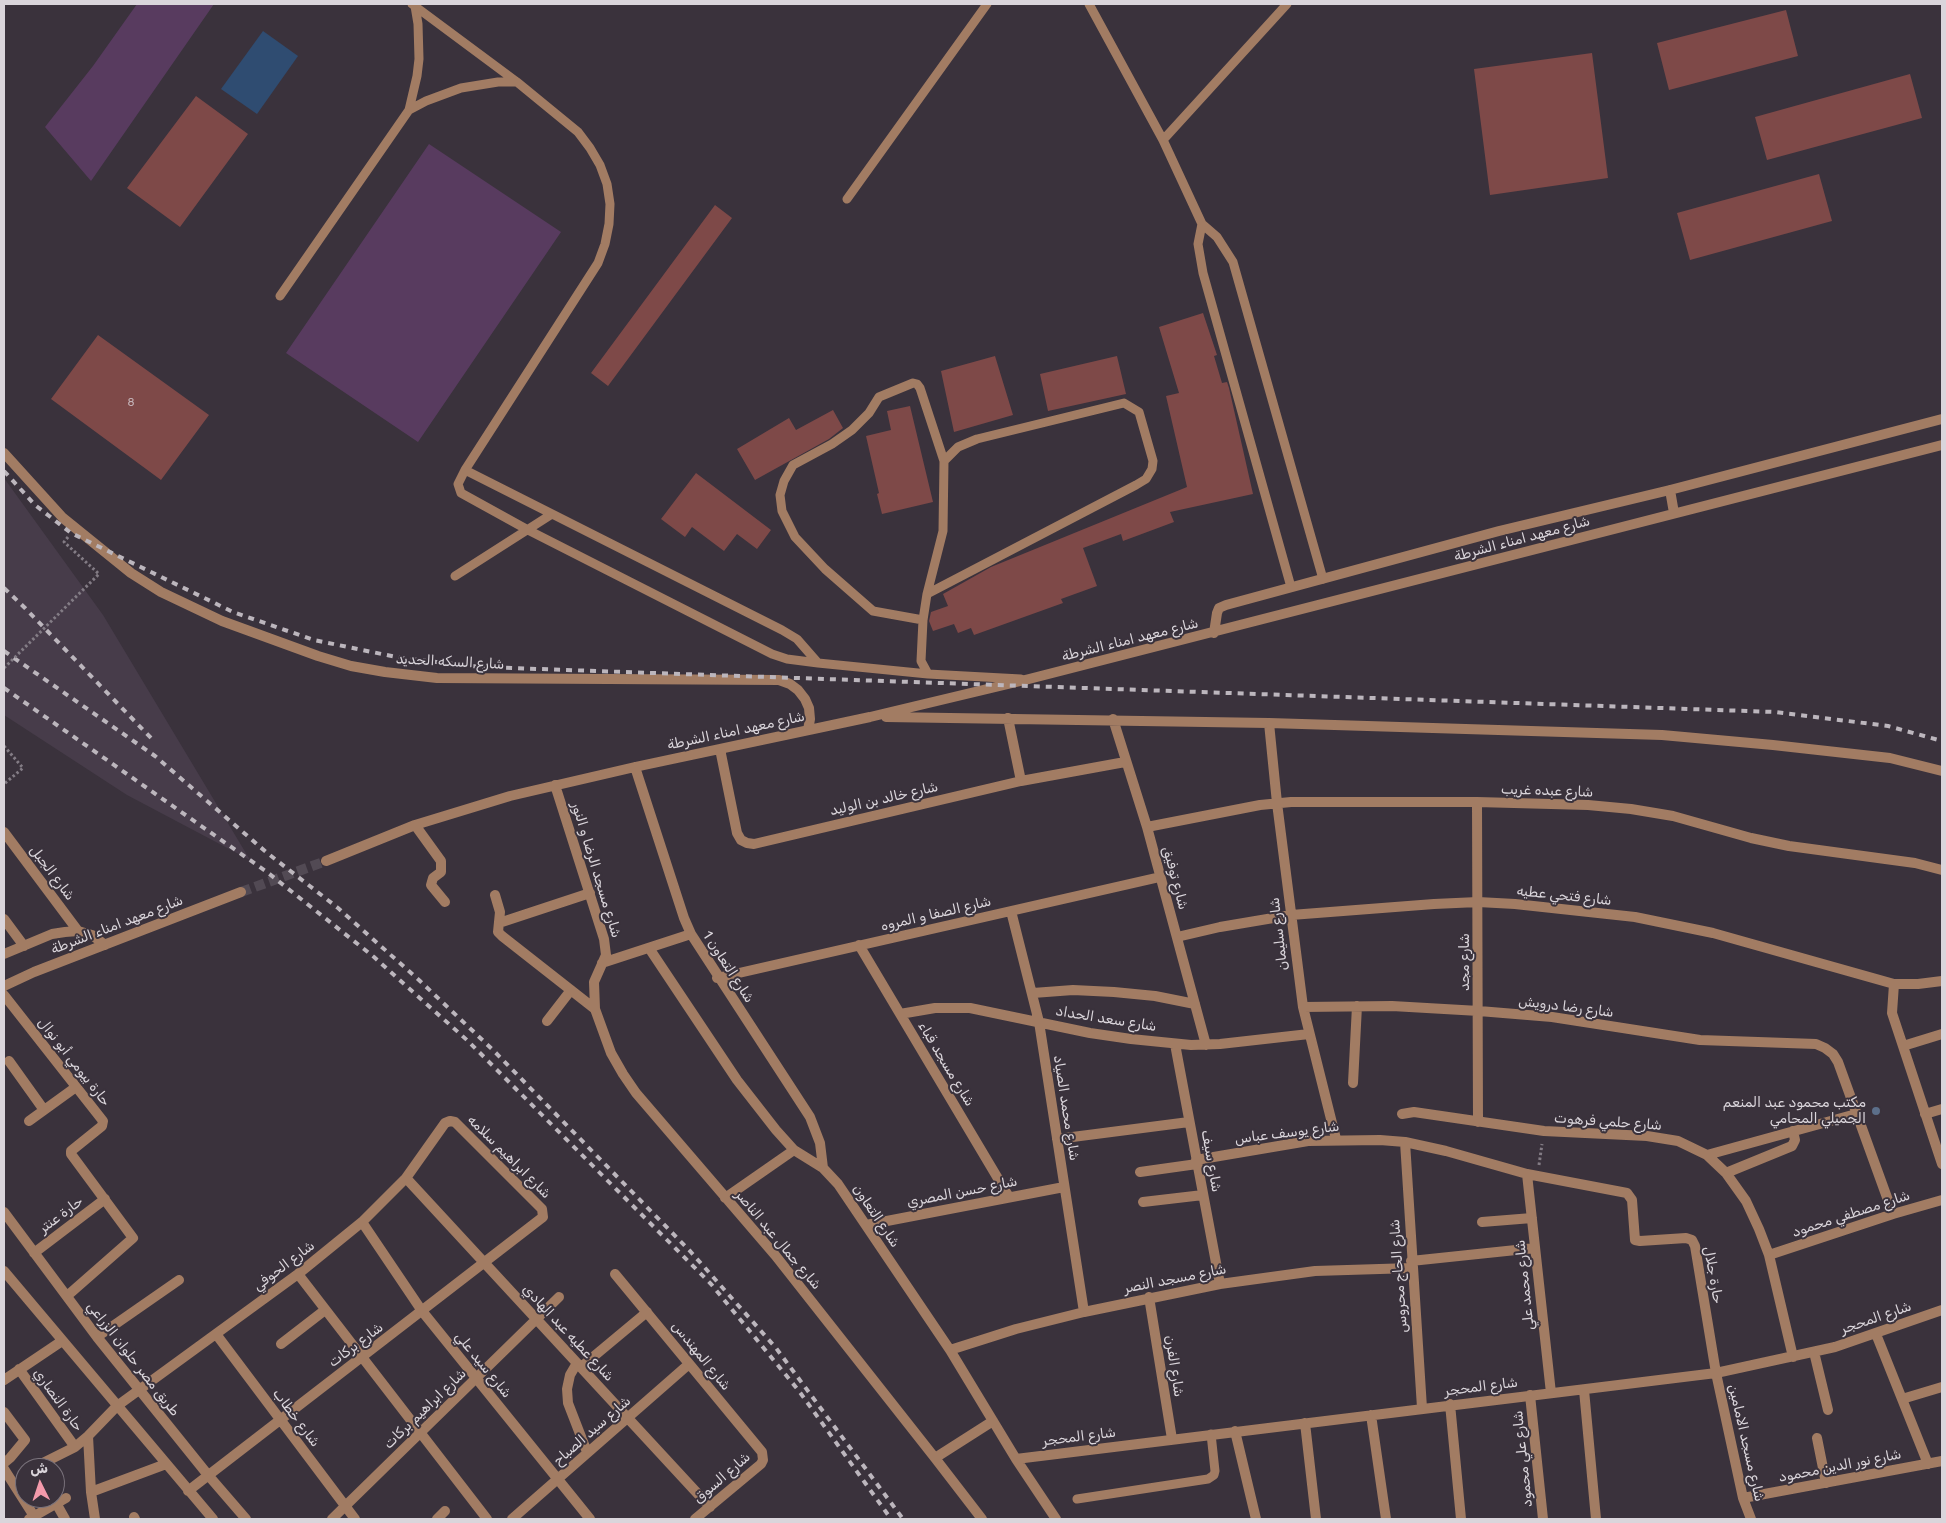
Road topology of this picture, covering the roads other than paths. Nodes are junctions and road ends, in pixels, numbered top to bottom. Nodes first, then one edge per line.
1 (987, 4) edge
2 (1089, 4) edge
3 (1287, 4) edge
4 (414, 5) edge
5 (517, 82) junction
6 (409, 110) junction
7 (1163, 140) junction
8 (847, 199) dead end
9 (1202, 224) junction
10 (280, 296) dead end
11 (1942, 419) edge
12 (1942, 445) edge
13 (4, 453) edge
14 (944, 461) junction
15 (465, 470) junction
16 (1670, 490) junction
17 (1674, 513) junction
18 (552, 514) junction
19 (528, 530) junction
20 (455, 576) dead end
21 (1323, 579) junction
22 (1291, 587) junction
23 (927, 594) junction
24 (923, 620) junction
25 (1214, 633) junction
26 (818, 663) junction
27 (928, 674) junction
28 (1029, 679) junction
29 (870, 717) junction
30 (1008, 718) junction
31 (1113, 719) junction
32 (1269, 722) junction
33 (808, 730) junction
34 (720, 749) junction
35 (1125, 762) junction
36 (635, 767) junction
37 (1942, 770) edge
38 (1021, 781) junction
39 (555, 785) junction
40 (1477, 802) junction
41 (1277, 803) junction
42 (415, 825) junction
43 (1147, 827) junction
44 (4, 832) edge
45 (326, 861) tunnel mouth
46 (1942, 870) edge
47 (1160, 877) junction
48 (241, 892) tunnel mouth
49 (590, 893) junction
50 (495, 895) dead end
51 (445, 902) dead end
52 (1478, 902) junction
53 (1012, 911) junction
54 (1291, 915) junction
55 (4, 920) edge
56 (499, 923) junction
57 (78, 931) junction
58 (691, 934) junction
59 (1177, 937) junction
60 (105, 945) junction
61 (860, 945) junction
62 (24, 946) junction
63 (649, 948) junction
64 (4, 954) edge
65 (602, 963) junction
66 (717, 978) junction
67 (1942, 981) edge
68 (1894, 984) junction
69 (4, 986) edge
70 (572, 990) junction
71 (1033, 993) junction
72 (4, 995) edge
73 (1195, 1004) junction
74 (1357, 1006) junction
75 (1303, 1007) junction
76 (595, 1009) junction
77 (1479, 1011) junction
78 (900, 1014) junction
79 (548, 1021) dead end
80 (1039, 1022) junction
81 (1309, 1034) junction
82 (1942, 1034) edge
83 (1175, 1044) junction
84 (1206, 1045) junction
85 (1903, 1046) junction
86 (9, 1061) dead end
87 (1353, 1083) dead end
88 (76, 1087) junction
89 (1942, 1109) edge
90 (44, 1110) junction
91 (1402, 1114) dead end
92 (1856, 1114) junction
93 (1926, 1114) junction
94 (29, 1121) dead end
95 (1189, 1122) junction
96 (1478, 1122) junction
97 (445, 1123) joint
98 (1793, 1131) junction
99 (1057, 1139) junction
100 (1336, 1139) junction
101 (1405, 1142) junction
102 (794, 1150) junction
103 (1707, 1156) junction
104 (1197, 1162) junction
105 (1942, 1164) edge
106 (822, 1168) junction
107 (1140, 1172) dead end
108 (1726, 1173) junction
109 (1527, 1174) junction
110 (406, 1178) junction
111 (1064, 1187) junction
112 (1203, 1194) junction
113 (1009, 1197) junction
114 (725, 1198) junction
115 (105, 1199) junction
116 (1942, 1200) edge
117 (1143, 1202) dead end
118 (4, 1212) edge
119 (1894, 1214) junction
120 (1532, 1218) junction
121 (540, 1221) joint
122 (362, 1222) junction
123 (1482, 1222) dead end
124 (866, 1225) junction
125 (1535, 1248) junction
126 (34, 1253) junction
127 (1768, 1255) junction
128 (484, 1263) junction
129 (1412, 1264) junction
130 (4, 1271) edge
131 (298, 1274) junction
132 (615, 1274) dead end
133 (179, 1280) dead end
134 (1220, 1284) junction
135 (67, 1296) junction
136 (559, 1297) dead end
137 (1149, 1297) junction
138 (325, 1310) junction
139 (1942, 1310) edge
140 (422, 1311) junction
141 (647, 1312) junction
142 (1084, 1312) junction
143 (536, 1319) junction
144 (216, 1334) junction
145 (1876, 1334) junction
146 (97, 1337) junction
147 (62, 1340) junction
148 (281, 1344) dead end
149 (950, 1350) junction
150 (1814, 1352) junction
151 (362, 1357) junction
152 (1793, 1357) junction
153 (689, 1364) junction
154 (579, 1365) junction
155 (19, 1369) junction
156 (1716, 1373) junction
157 (476, 1378) junction
158 (4, 1380) edge
159 (1942, 1387) edge
160 (140, 1389) junction
161 (1584, 1390) junction
162 (1551, 1393) junction
163 (1530, 1395) junction
164 (1902, 1399) junction
165 (1450, 1404) junction
166 (117, 1406) junction
167 (1422, 1408) junction
168 (1828, 1410) dead end
169 (4, 1412) edge
170 (1371, 1415) junction
171 (628, 1418) junction
172 (280, 1420) junction
173 (993, 1421) junction
174 (1305, 1422) junction
175 (1235, 1431) junction
176 (420, 1433) junction
177 (1212, 1434) junction
178 (88, 1436) junction
179 (1816, 1438) dead end
180 (1172, 1439) junction
181 (74, 1446) junction
182 (588, 1452) junction
183 (763, 1456) joint
184 (52, 1458) edge
185 (935, 1458) junction
186 (1016, 1458) junction
187 (1942, 1461) edge
188 (4, 1464) edge
189 (166, 1464) junction
190 (1928, 1464) junction
191 (4, 1470) edge
192 (208, 1475) junction
193 (558, 1479) junction
194 (1826, 1483) junction
195 (188, 1490) junction
196 (91, 1492) junction
197 (1743, 1498) junction
198 (1077, 1499) dead end
199 (345, 1506) junction
200 (710, 1507) junction
201 (47, 1508) edge
202 (59, 1508) edge
203 (446, 1511) dead end
204 (31, 1517) edge
205 (94, 1518) edge
206 (65, 1519) edge
207 (213, 1519) edge
208 (246, 1519) edge
209 (332, 1519) edge
210 (355, 1519) edge
211 (437, 1519) edge
212 (487, 1519) edge
213 (512, 1519) edge
214 (590, 1519) edge
215 (695, 1519) edge
216 (982, 1519) edge
217 (1056, 1519) edge
218 (1256, 1519) edge
219 (1316, 1519) edge
220 (1386, 1519) edge
221 (1461, 1519) edge
222 (1543, 1519) edge
223 (1596, 1519) edge
224 (1751, 1519) edge

1 - 8 lane
2 - 7 lane
3 - 7 lane
4 - 5 lane
4 - 6 lane
5 - 6 lane
5 - 15 lane
6 - 10 lane
7 - 9 lane
9 - 21 lane
9 - 22 lane
11 - 16 street
12 - 17 street, شارع معهد امناء الشرطة
13 - 33 street, شارع السكه الحديد
14 - 23 lane
14 - 23 lane
14 - 24 lane
15 - 18 lane
15 - 19 lane
16 - 17 street
16 - 21 street
17 - 25 street, شارع معهد امناء الشرطة
18 - 19 lane
18 - 26 lane
19 - 20 lane
19 - 26 lane
21 - 22 street
22 - 25 street
23 - 24 lane
24 - 27 lane
25 - 28 street, شارع معهد امناء الشرطة
26 - 27 lane
27 - 28 lane
28 - 29 street, شارع معهد امناء الشرطة
29 - 30 street
29 - 33 street, شارع معهد امناء الشرطة
30 - 31 street
30 - 38 street
31 - 32 street
31 - 35 street, شارع توفيق
32 - 37 street
32 - 41 street, شارع سليمان
33 - 34 street, شارع معهد امناء الشرطة
34 - 36 street, شارع معهد امناء الشرطة
34 - 38 street, شارع خالد بن الوليد
35 - 38 street, شارع خالد بن الوليد
35 - 43 street, شارع توفيق
36 - 39 street, شارع معهد امناء الشرطة
36 - 58 street, شارع التعاون 1
39 - 42 street, شارع معهد امناء الشرطة
39 - 49 street, شارع مسجد الرضا و النور
40 - 41 street, شارع عبده غريب
40 - 46 street, شارع عبده غريب
40 - 52 street, شارع مجد
41 - 43 street, شارع عبده غريب
41 - 54 street, شارع سليمان
42 - 45 street, شارع معهد امناء الشرطة
42 - 51 street
43 - 47 street, شارع توفيق
44 - 57 street, شارع الجبل
47 - 53 street, شارع الصفا و المروه
47 - 59 street, شارع توفيق
48 - 60 street, شارع معهد امناء الشرطة
49 - 56 street
49 - 65 street, شارع مسجد الرضا و النور
50 - 56 street
52 - 54 street, شارع فتحي عطيه
52 - 68 street, شارع فتحي عطيه
52 - 77 street, شارع مجد
53 - 61 street, شارع الصفا و المروه
53 - 71 street, شارع محمد الصياد
54 - 59 street, شارع فتحي عطيه
54 - 75 street, شارع سليمان
55 - 62 street
56 - 70 street
57 - 60 street
57 - 62 street
58 - 63 street
58 - 66 street, شارع التعاون 1
59 - 73 street, شارع توفيق
60 - 69 street, شارع معهد امناء الشرطة
61 - 66 street, شارع الصفا و المروه
61 - 78 street, شارع مسجد قباء
62 - 64 street
63 - 65 street
63 - 102 street, شارع التعاون
65 - 76 street, شارع جمال عبد الناصر
66 - 106 street, شارع التعاون 1
67 - 68 street, شارع فتحي عطيه
68 - 85 street
70 - 76 street
70 - 79 street
71 - 73 street
71 - 80 street, شارع محمد الصياد
72 - 88 street, حارة بيومي أبو نوال
73 - 84 street, شارع توفيق
74 - 75 street, شارع رضا درويش
74 - 77 street, شارع رضا درويش
74 - 87 street
75 - 81 street, شارع سليمان
76 - 114 street, شارع جمال عبد الناصر
77 - 92 street, شارع رضا درويش
77 - 96 street, شارع مجد
78 - 80 street, شارع سعد الحداد
78 - 113 street, شارع مسجد قباء
80 - 83 street, شارع سعد الحداد
80 - 99 street, شارع محمد الصياد
81 - 84 street, شارع سعد الحداد
81 - 100 street, شارع سليمان
82 - 85 street
83 - 84 street, شارع سعد الحداد
83 - 95 street, شارع سيف
85 - 93 street
86 - 90 street
88 - 90 street
88 - 115 street, حارة بيومي أبو نوال
89 - 93 street
90 - 94 street
91 - 96 street, شارع حلمي فرهوت
92 - 98 street
92 - 119 street
93 - 105 street
95 - 99 street
95 - 104 street, شارع سيف
96 - 103 street, شارع حلمي فرهوت
97 - 110 street, شارع الحوفي
97 - 121 street, شارع ابراهيم سلامه
98 - 103 street
98 - 108 street
99 - 111 street, شارع محمد الصياد
100 - 101 street, شارع يوسف عباس
100 - 104 street, شارع يوسف عباس
101 - 109 street, شارع يوسف عباس
101 - 129 street, شارع الحاج محروس
102 - 106 street, شارع التعاون
102 - 114 street
103 - 108 street, شارع حلمي فرهوت
104 - 107 street, شارع يوسف عباس
104 - 112 street, شارع سيف
106 - 124 street, شارع التعاون
108 - 127 street, شارع حلمي فرهوت
109 - 120 street, شارع محمد علي
109 - 156 street, حارة جلال
110 - 122 street, شارع الحوفي
110 - 128 street, شارع عطيه عبد الهادي
111 - 113 street, شارع حسن المصري
111 - 142 street, شارع محمد الصياد
112 - 117 street
112 - 134 street, شارع سيف
113 - 124 street, شارع حسن المصري
114 - 185 street, شارع جمال عبد الناصر
115 - 126 street, حارة عنتر
115 - 135 street, حارة بيومي أبو نوال
116 - 119 street, شارع مصطفي محمود
118 - 126 street, طريق مصر حلوان الزراعي
119 - 127 street, شارع مصطفي محمود
120 - 123 street
120 - 125 street, شارع محمد علي
121 - 128 street, شارع بركات
122 - 131 street, شارع الحوفي
122 - 140 street, شارع سيد علي
124 - 149 street, شارع التعاون
125 - 129 street, شارع مسجد النصر
125 - 162 street, شارع محمد علي
126 - 135 street, طريق مصر حلوان الزراعي
127 - 152 street, شارع حلمي فرهوت
128 - 140 street, شارع بركات
128 - 143 street, شارع عطيه عبد الهادي
129 - 134 street, شارع مسجد النصر
129 - 167 street, شارع الحاج محروس
130 - 147 street
131 - 138 street
131 - 144 street, شارع الحوفي
132 - 141 street, شارع المهندس
133 - 146 street
134 - 137 street, شارع مسجد النصر
135 - 146 street, طريق مصر حلوان الزراعي
136 - 143 street, شارع ابراهيم بركات
137 - 142 street, شارع مسجد النصر
137 - 180 street, شارع الفرن
138 - 148 street
138 - 151 street
139 - 145 street, شارع المحجر
140 - 151 street, شارع بركات
140 - 157 street, شارع سيد علي
141 - 153 street, شارع المهندس
141 - 154 street
142 - 149 street, شارع مسجد النصر
143 - 154 street, شارع عطيه عبد الهادي
143 - 157 street, شارع ابراهيم بركات
144 - 160 street, شارع الحوفي
144 - 172 street, شارع خطاب
145 - 150 street, شارع المحجر
145 - 164 street
146 - 160 street, طريق مصر حلوان الزراعي
147 - 155 street
147 - 166 street
149 - 173 street, شارع التعاون
150 - 152 street, شارع المحجر
150 - 168 street
151 - 172 street, شارع بركات
151 - 176 street
152 - 156 street, شارع المحجر
153 - 171 street, شارع سيد الصباح
153 - 183 street, شارع المهندس
154 - 171 street, شارع عطيه عبد الهادي
154 - 182 street
155 - 158 street
155 - 181 street, حارة النصاري
156 - 161 street, شارع المحجر
156 - 197 street, شارع مسجد الامامين
157 - 176 street, شارع ابراهيم بركات
157 - 193 street, شارع سيد علي
159 - 164 street
160 - 166 street, شارع الحوفي
160 - 192 street, طريق مصر حلوان الزراعي
161 - 162 street, شارع المحجر
161 - 223 street
162 - 163 street, شارع المحجر
163 - 165 street, شارع المحجر
163 - 222 street, شارع علي محمود
164 - 190 street
165 - 167 street, شارع المحجر
165 - 221 street
166 - 178 street, شارع الحوفي
166 - 189 street
167 - 170 street, شارع المحجر
169 - 188 street
170 - 174 street, شارع المحجر
170 - 220 street
171 - 182 street, شارع سيد الصباح
171 - 200 street, شارع عطيه عبد الهادي
172 - 192 street, شارع بركات
172 - 199 street, شارع خطاب
173 - 185 street
173 - 186 street, شارع التعاون
174 - 175 street, شارع المحجر
174 - 219 street
175 - 177 street, شارع المحجر
175 - 218 street
176 - 199 street, شارع ابراهيم بركات
176 - 212 street
177 - 180 street, شارع المحجر
177 - 198 lane
178 - 181 street, شارع الحوفي
178 - 196 street
179 - 194 street
180 - 186 street, شارع المحجر
181 - 184 street, شارع الحوفي
182 - 193 street, شارع سيد الصباح
183 - 200 street, شارع السوق
185 - 216 street, شارع جمال عبد الناصر
186 - 217 street, شارع التعاون
187 - 190 street, شارع نور الدين محمود
189 - 195 street
189 - 196 street
190 - 194 street, شارع نور الدين محمود
191 - 204 street
192 - 195 street, شارع بركات
192 - 208 street, طريق مصر حلوان الزراعي
193 - 213 street, شارع سيد الصباح
193 - 214 street, شارع سيد علي
194 - 197 street, شارع نور الدين محمود
195 - 207 street
196 - 205 street
197 - 224 street, شارع مسجد الامامين
199 - 209 street, شارع ابراهيم بركات
199 - 210 street, شارع خطاب
200 - 215 street, شارع السوق
201 - 204 street
202 - 206 street
203 - 211 street

